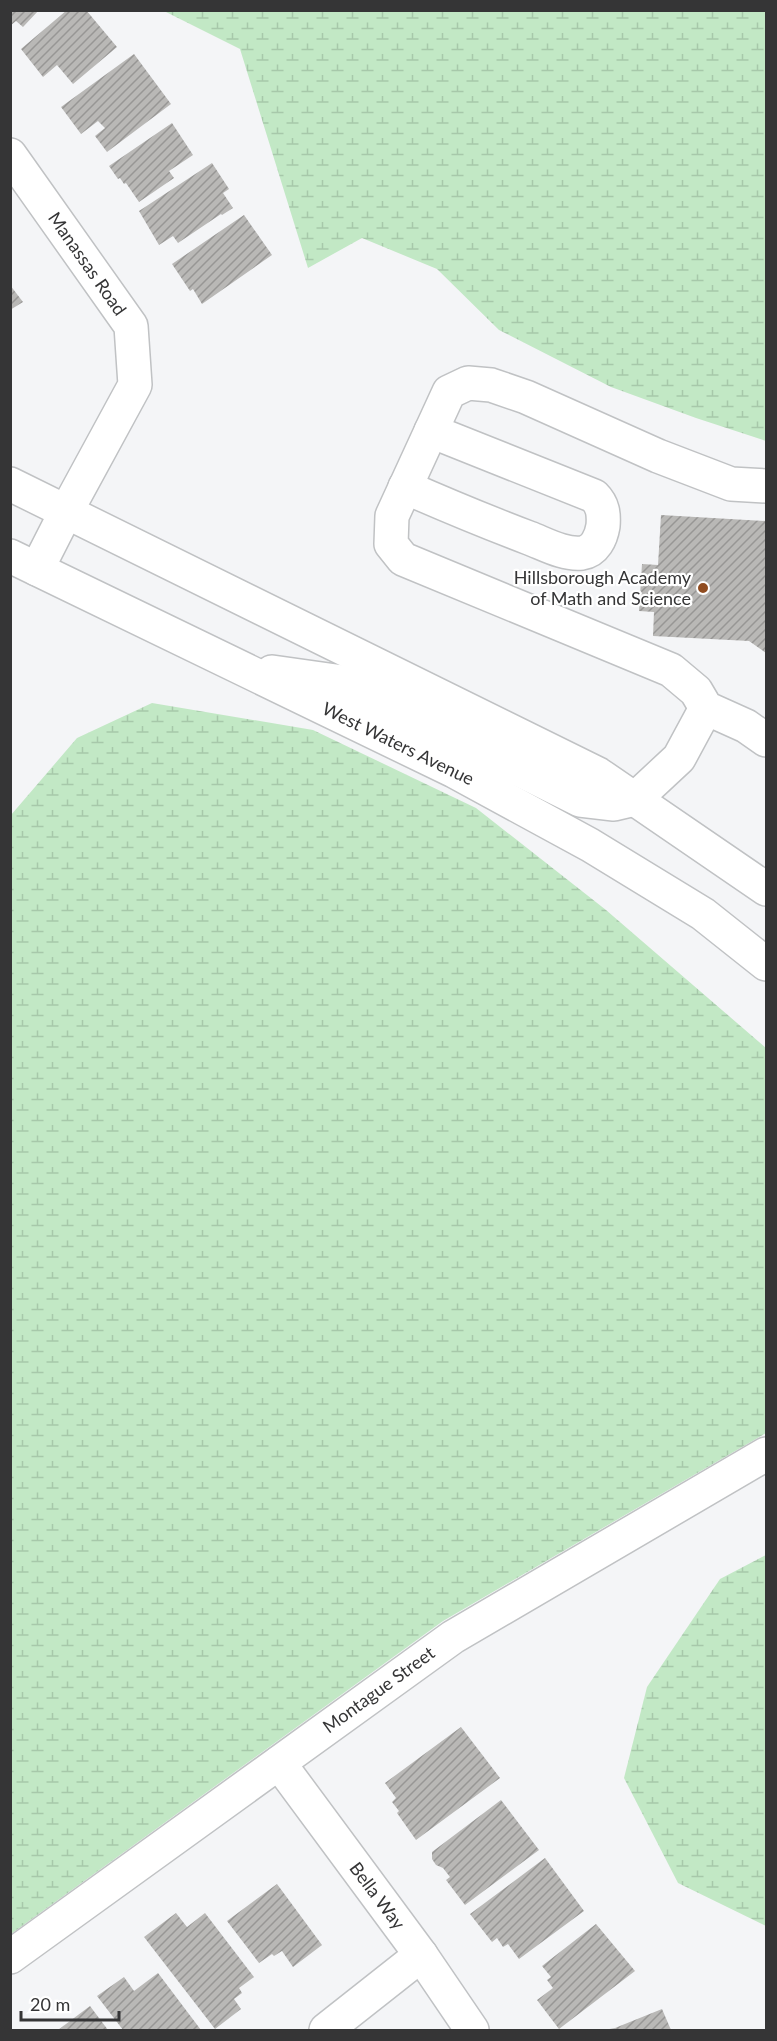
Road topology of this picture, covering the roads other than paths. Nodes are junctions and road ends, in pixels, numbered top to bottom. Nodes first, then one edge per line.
1 (10, 155) edge
2 (431, 431) junction
3 (10, 484) edge
4 (766, 486) edge
5 (405, 487) junction
6 (67, 510) junction
7 (24, 563) edge
8 (240, 667) junction
9 (706, 708) junction
10 (766, 740) edge
11 (635, 799) junction
12 (766, 889) edge
13 (766, 964) edge
14 (766, 1454) edge
15 (279, 1763) junction
16 (421, 1955) junction
17 (10, 1957) edge
18 (326, 2031) edge
19 (472, 2031) edge

1 - 6 street, Manassas Road
2 - 4 street
2 - 5 street
2 - 5 street
3 - 6 street
5 - 9 street
6 - 7 street, Manassas Road
6 - 11 street
7 - 8 street, West Waters Avenue
8 - 11 street
8 - 13 street, West Waters Avenue
9 - 10 street
9 - 11 street
11 - 12 street
14 - 15 street, Montague Street
15 - 16 street, Bella Way
15 - 17 street, Montague Street
16 - 18 street
16 - 19 street, Bella Way

